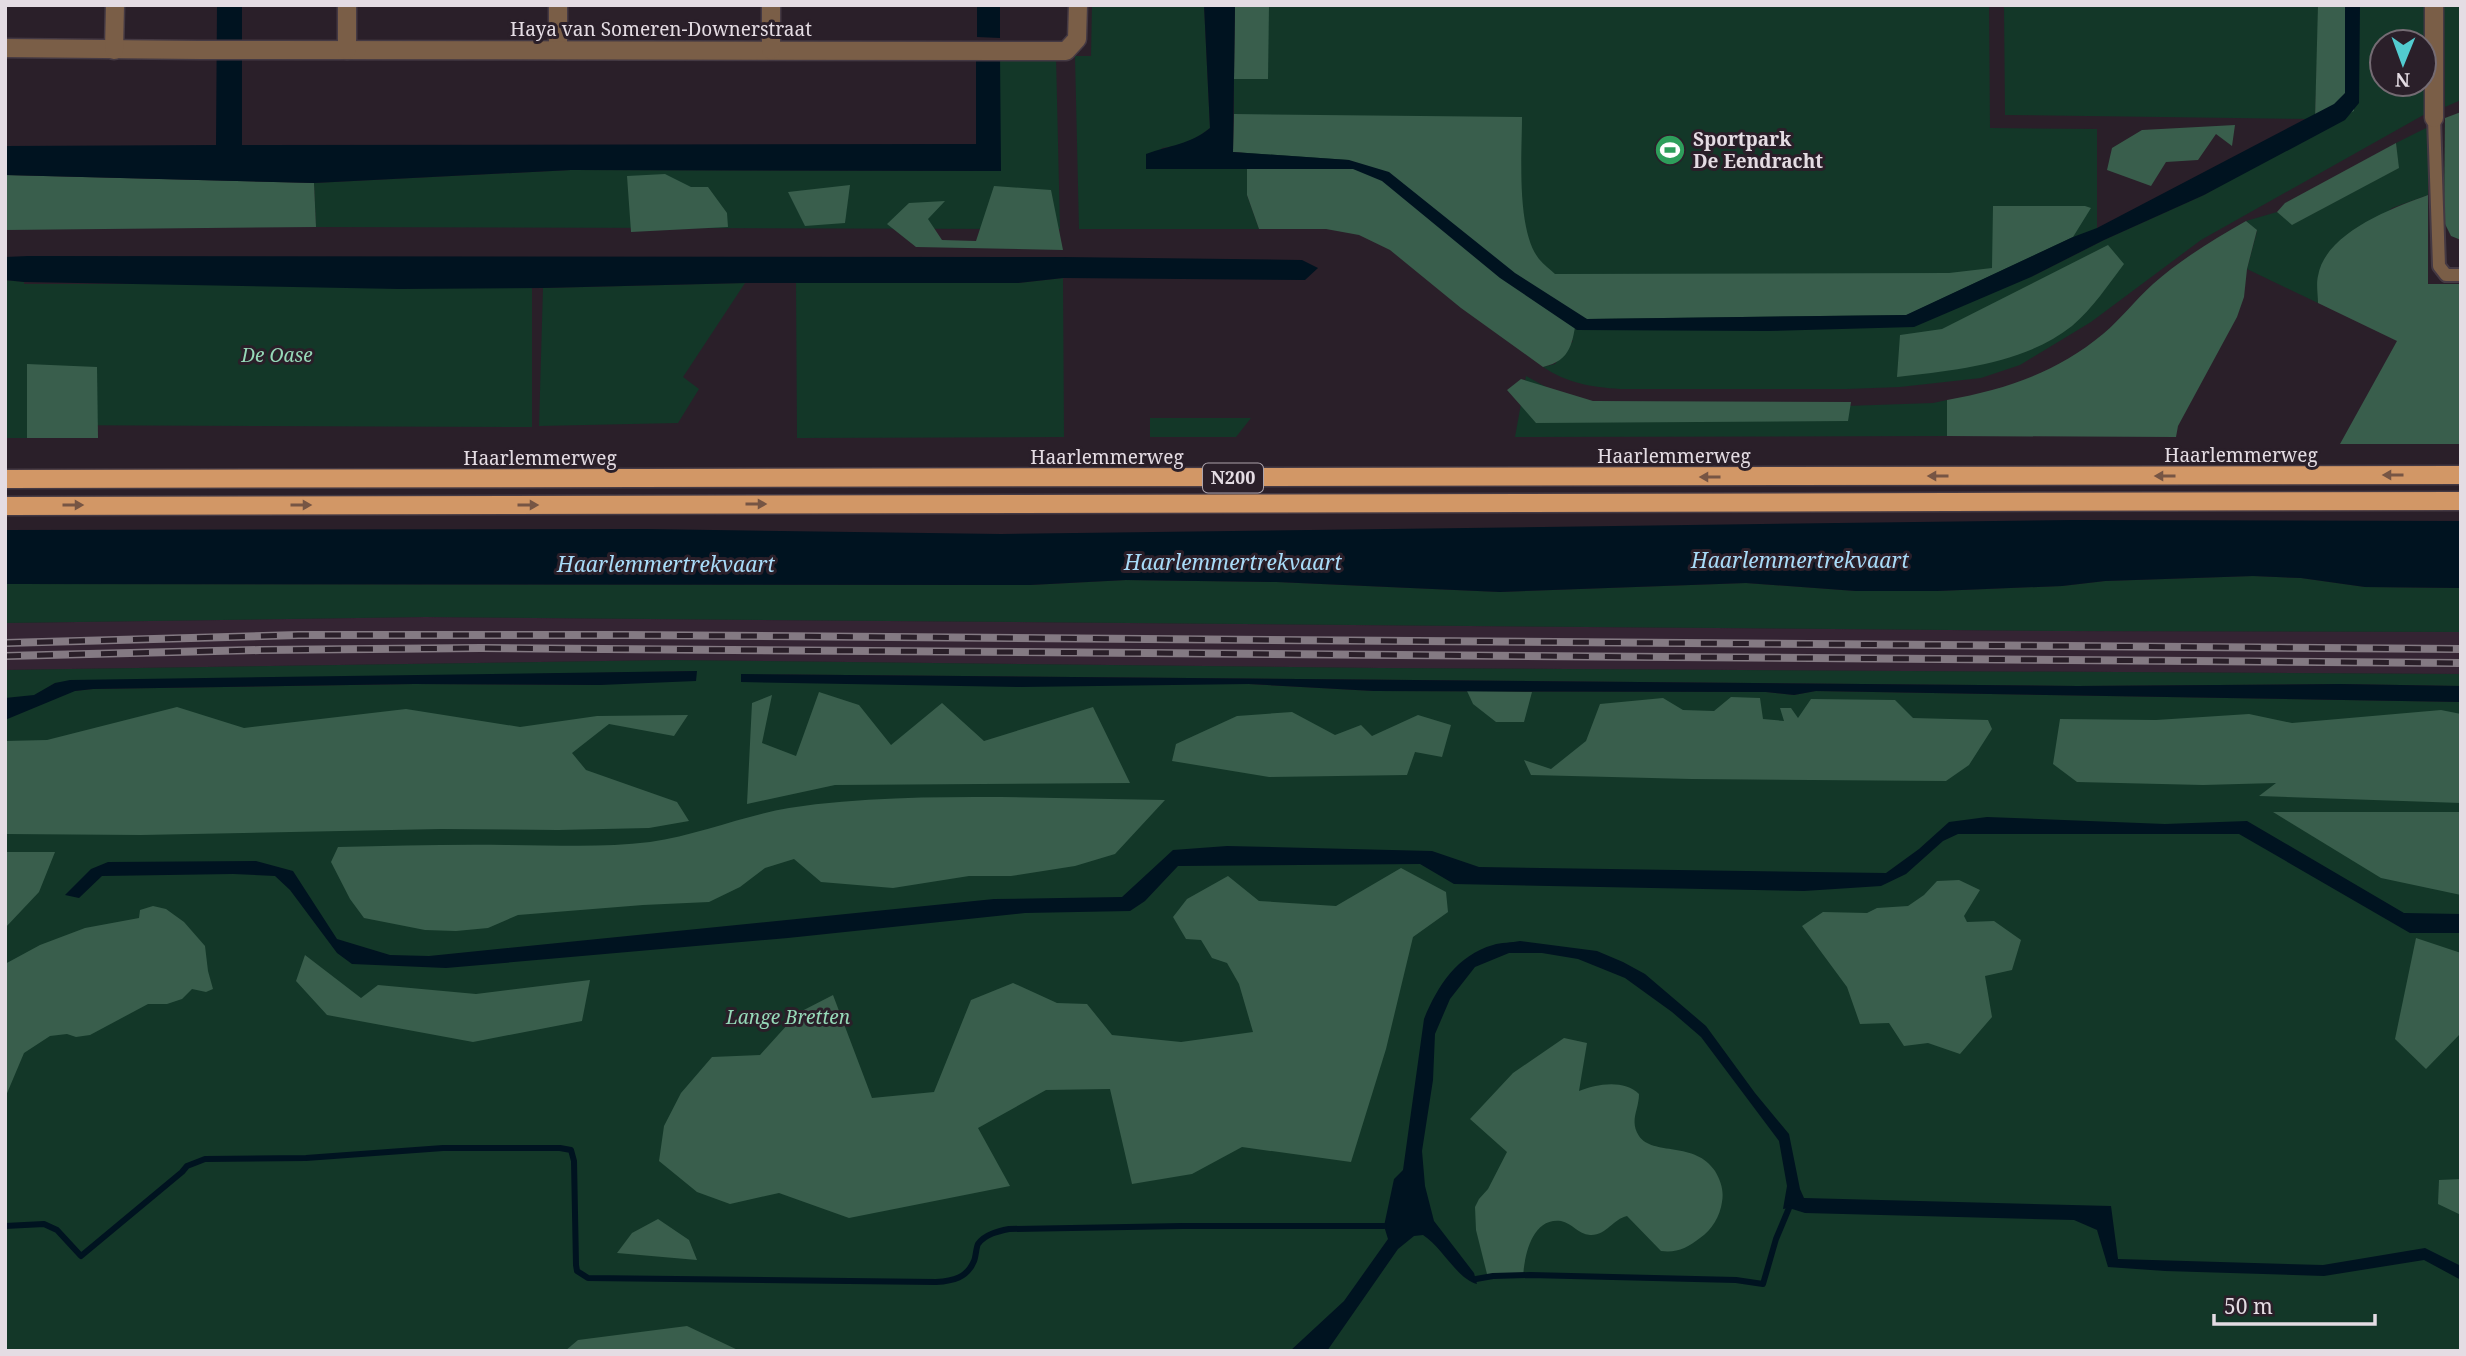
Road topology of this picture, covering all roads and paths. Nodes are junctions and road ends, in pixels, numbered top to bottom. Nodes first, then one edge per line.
1 (115, 5) edge
2 (347, 5) edge
3 (558, 5) edge
4 (771, 5) edge
5 (1078, 5) edge
6 (2434, 5) edge
7 (5, 48) edge
8 (114, 50) junction
9 (346, 50) junction
10 (558, 50) junction
11 (771, 50) junction
12 (2434, 118) joint
13 (2461, 275) edge
14 (2461, 475) edge
15 (5, 479) edge
16 (2461, 501) edge
17 (5, 506) edge

1 - 8 street
2 - 9 street
3 - 10 street
4 - 11 street
5 - 11 street, Haya van Someren-Downerstraat
6 - 12 street
7 - 8 street, Haya van Someren-Downerstraat
8 - 9 street, Haya van Someren-Downerstraat
9 - 10 street, Haya van Someren-Downerstraat
10 - 11 street, Haya van Someren-Downerstraat
12 - 13 lane
14 -> 15 main road, Haarlemmerweg / N200
17 -> 16 main road, N200

